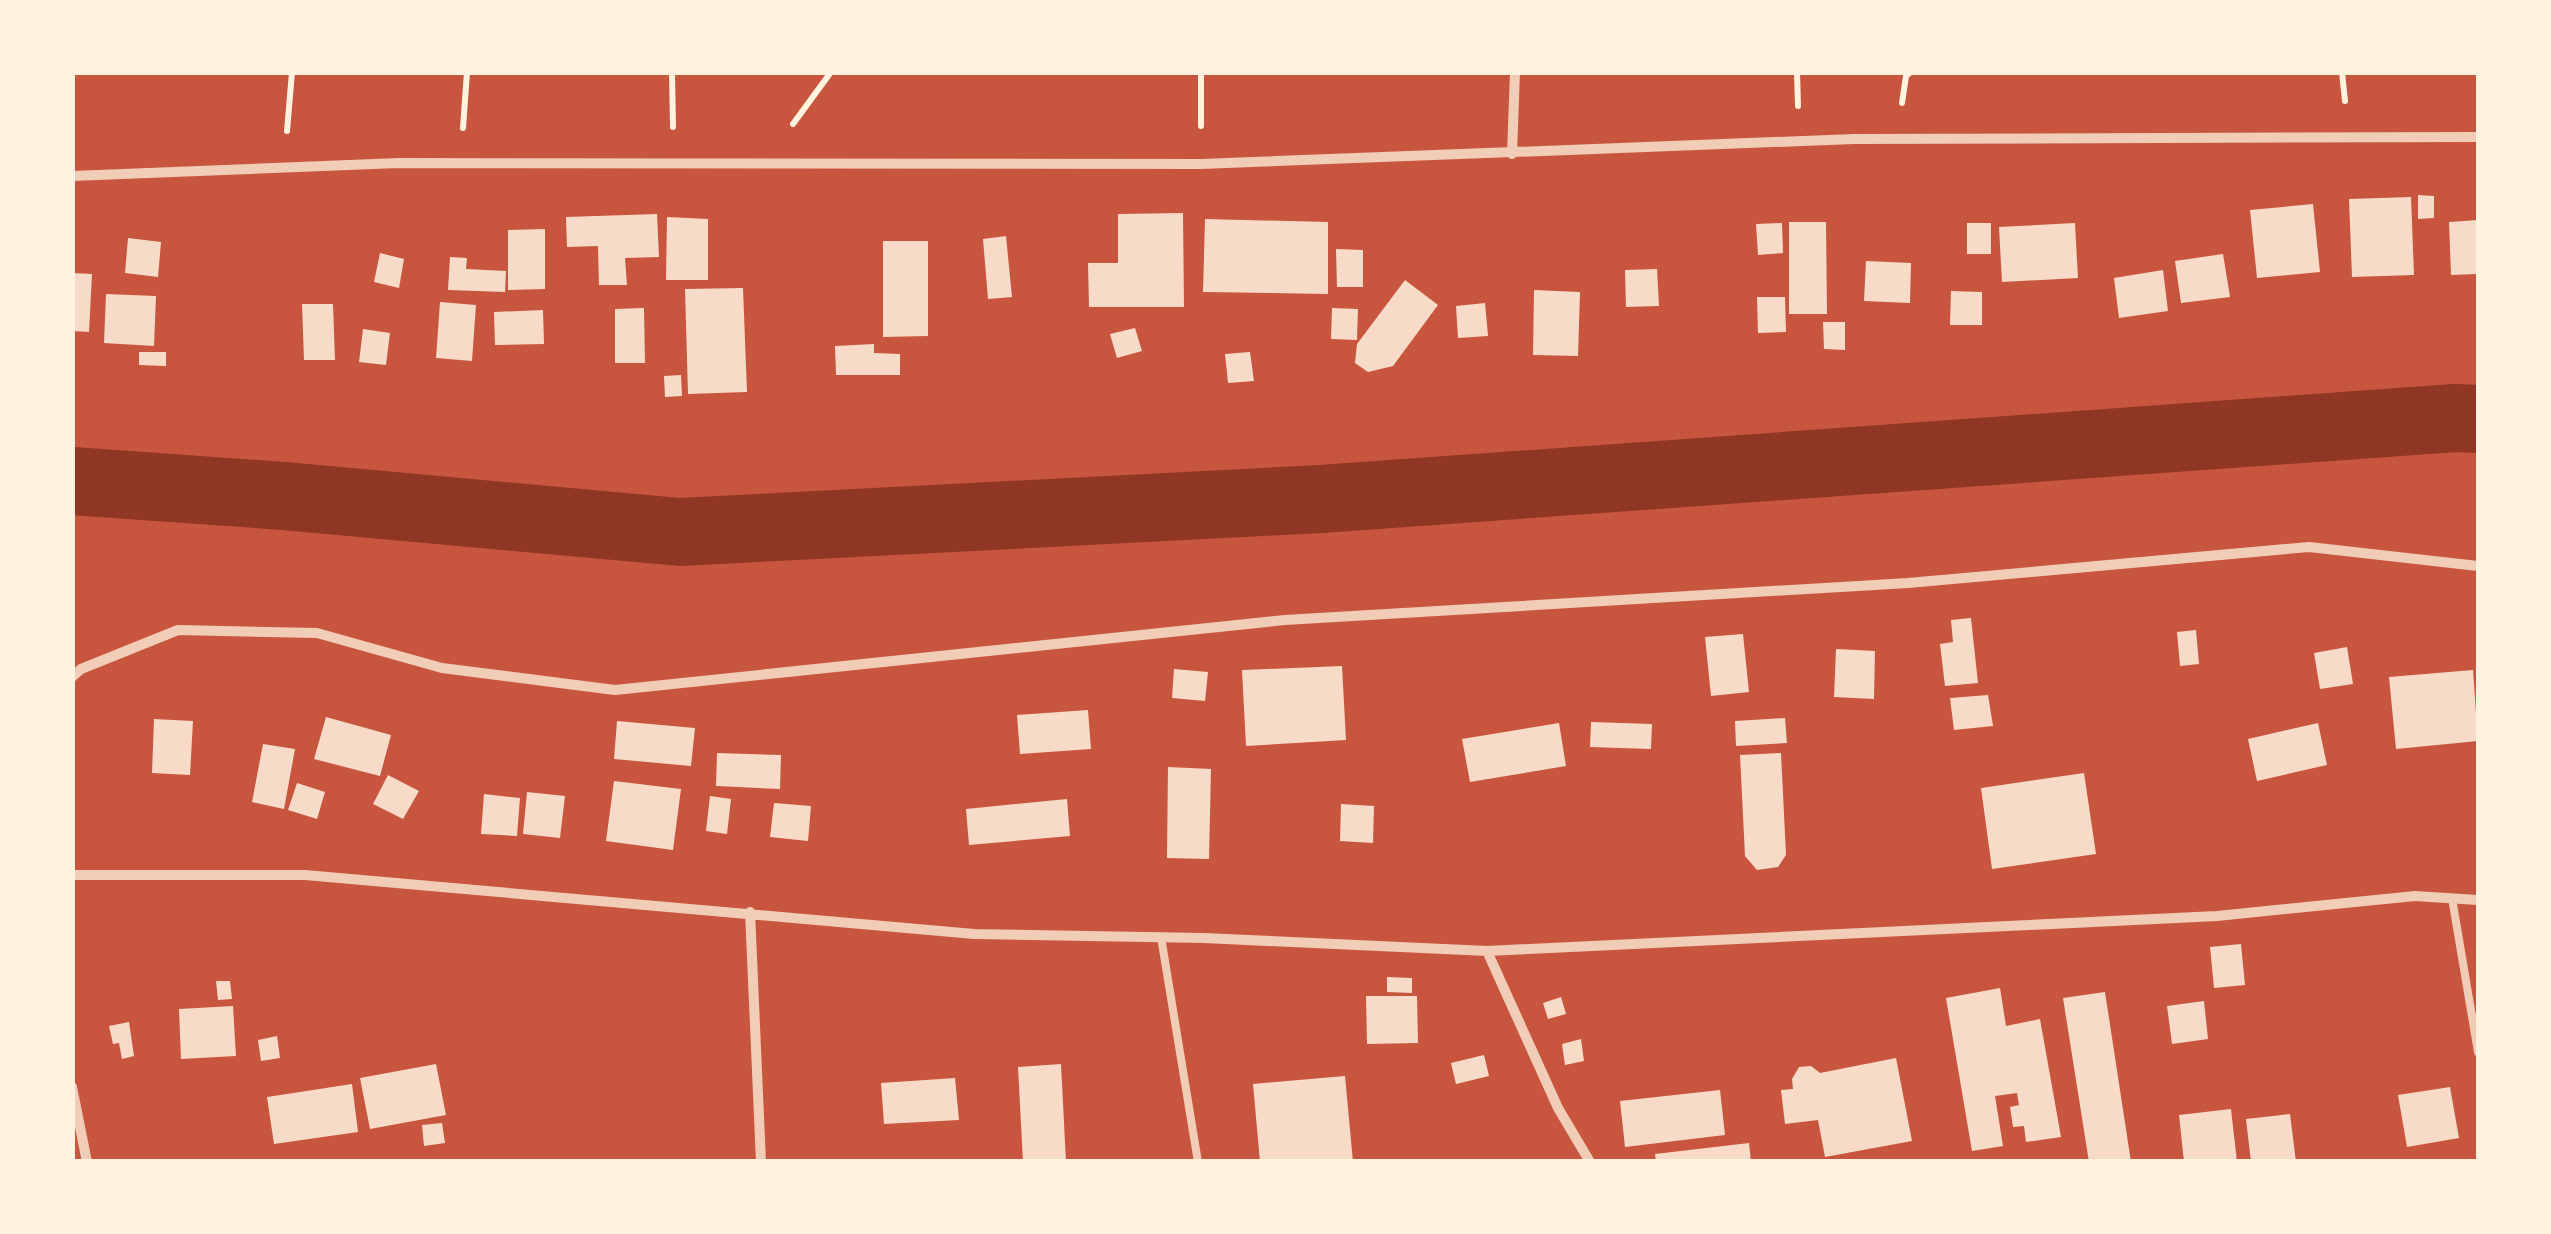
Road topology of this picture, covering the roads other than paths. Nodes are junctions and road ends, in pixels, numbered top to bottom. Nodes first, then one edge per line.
1 (1514, 72) edge
2 (2478, 137) edge
3 (1512, 154) junction
4 (72, 176) edge
5 (2478, 566) edge
6 (72, 677) edge
7 (72, 876) edge
8 (2452, 898) junction
9 (2478, 900) edge
10 (750, 912) junction
11 (1161, 937) junction
12 (1487, 951) junction
13 (2478, 1052) edge
14 (72, 1087) edge
15 (87, 1162) edge
16 (761, 1162) edge
17 (1198, 1162) edge
18 (1590, 1162) edge

1 - 3 street
2 - 3 street
3 - 4 street
5 - 6 street
7 - 10 street
8 - 9 street
8 - 12 street
8 - 13 lane
10 - 11 street
10 - 16 street
11 - 12 street
11 - 17 lane
12 - 18 street
14 - 15 street

